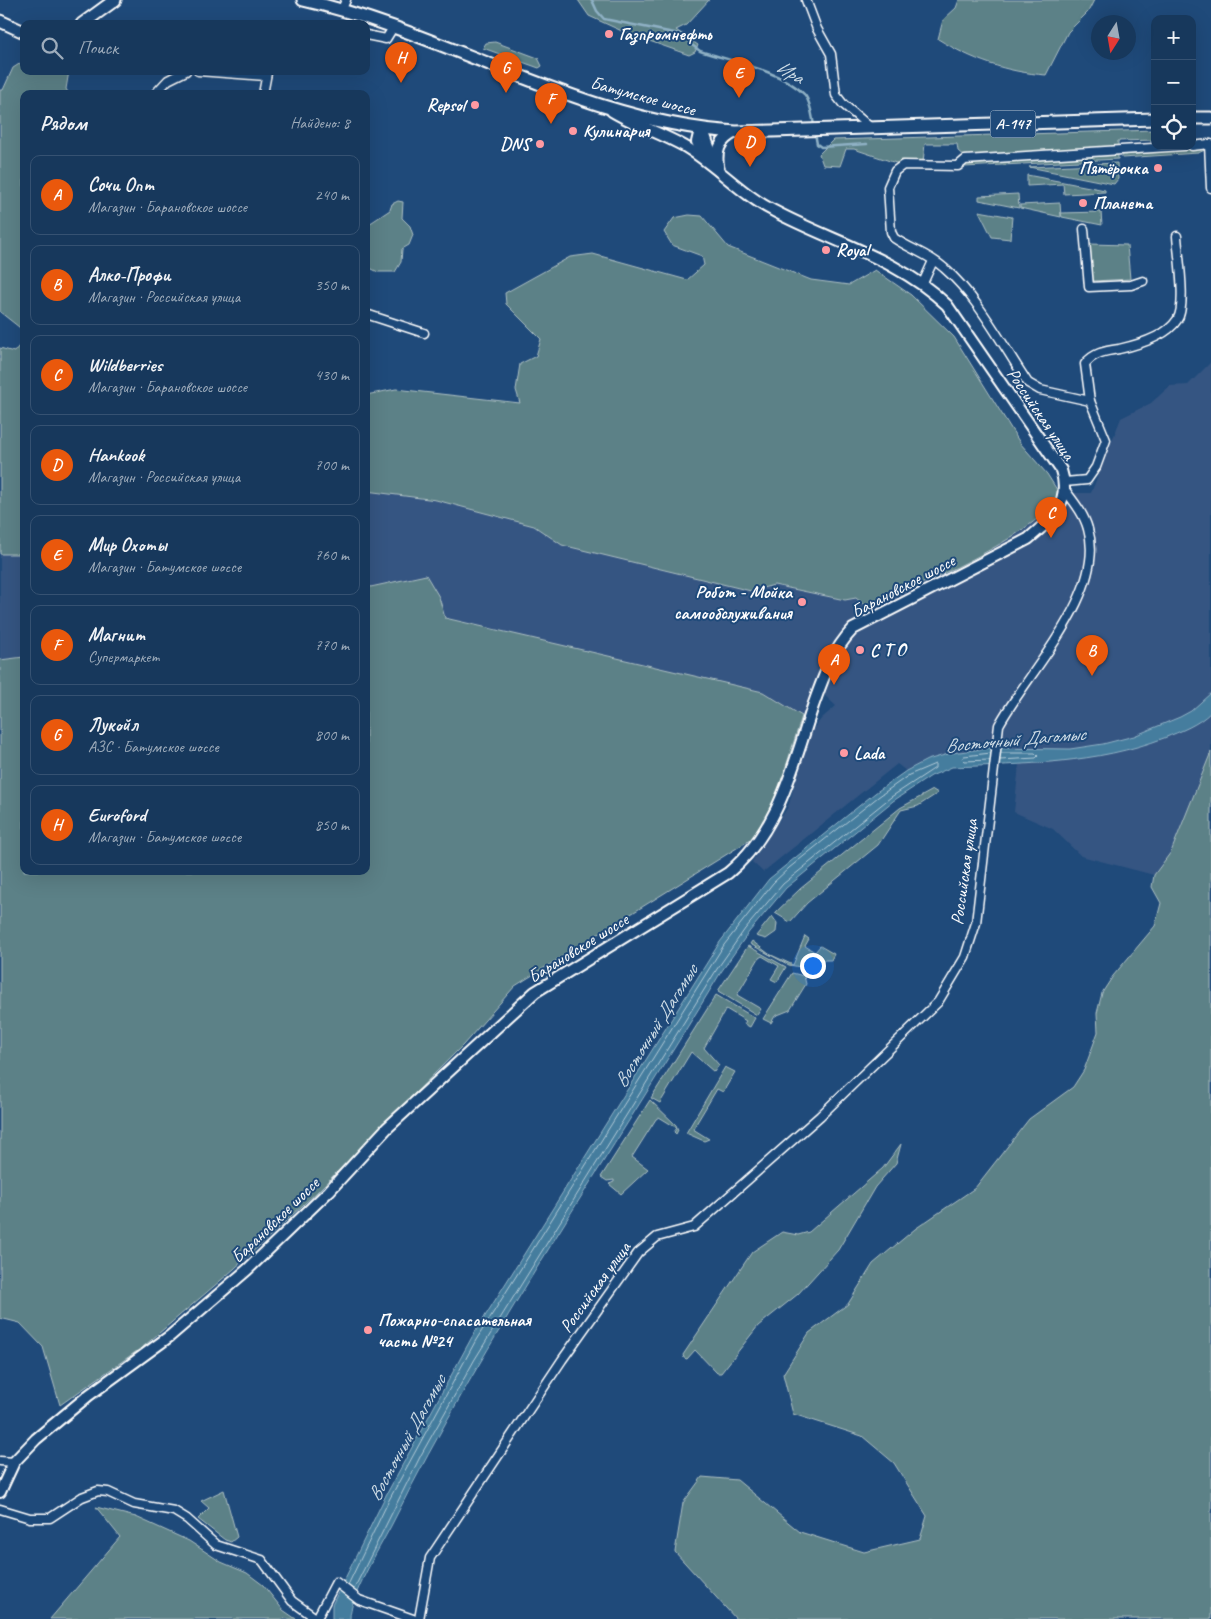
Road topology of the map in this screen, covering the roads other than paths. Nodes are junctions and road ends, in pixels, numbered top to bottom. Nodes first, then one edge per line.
1 (115, 0) edge
2 (303, 0) edge
3 (806, 0) edge
4 (344, 4) edge
5 (88, 20) edge
6 (0, 21) edge
7 (394, 26) junction
8 (20, 30) edge
9 (370, 36) edge
10 (178, 75) edge
11 (266, 75) edge
12 (159, 90) edge
13 (264, 90) edge
14 (601, 104) junction
15 (1196, 118) edge
16 (1211, 118) edge
17 (1151, 119) edge
18 (871, 128) junction
19 (702, 130) junction
20 (736, 132) junction
21 (1210, 144) edge
22 (1196, 146) edge
23 (1151, 148) edge
24 (719, 171) junction
25 (1211, 188) edge
26 (1084, 229) dead end
27 (1177, 236) dead end
28 (933, 261) junction
29 (1143, 280) dead end
30 (923, 283) junction
31 (370, 315) edge
32 (424, 334) dead end
33 (1090, 401) junction
34 (1065, 486) junction
35 (0, 1462) edge
36 (14, 1462) junction
37 (0, 1492) edge
38 (0, 1509) edge
39 (317, 1619) edge
40 (413, 1619) edge
41 (419, 1619) edge

1 - 5 highway
2 - 4 highway, Батумское шоссе / А-147
3 - 18 street
4 - 7 highway, Батумское шоссе / А-147
6 - 8 highway
7 - 9 street
7 - 14 highway, Батумское шоссе / А-147
10 - 12 street
11 - 13 street
14 - 19 highway, Батумское шоссе / А-147
14 - 24 main road, А-147
15 - 16 highway
17 - 18 highway, Батумское шоссе / А-147
18 - 20 highway, Батумское шоссе / А-147
19 - 20 highway, Батумское шоссе / А-147
19 - 24 main road
20 - 24 main road
21 - 22 street
21 - 25 street
23 - 28 street
24 - 30 main road, Российская улица
26 - 29 street
27 - 33 street
28 - 30 street
28 - 33 street
30 - 34 main road, Российская улица
31 - 32 street
33 - 34 street
34 - 36 main road, Барановское шоссе
34 - 41 street, Российская улица
35 - 36 street
36 - 37 main road, Барановское шоссе
38 - 39 street
39 - 40 street

